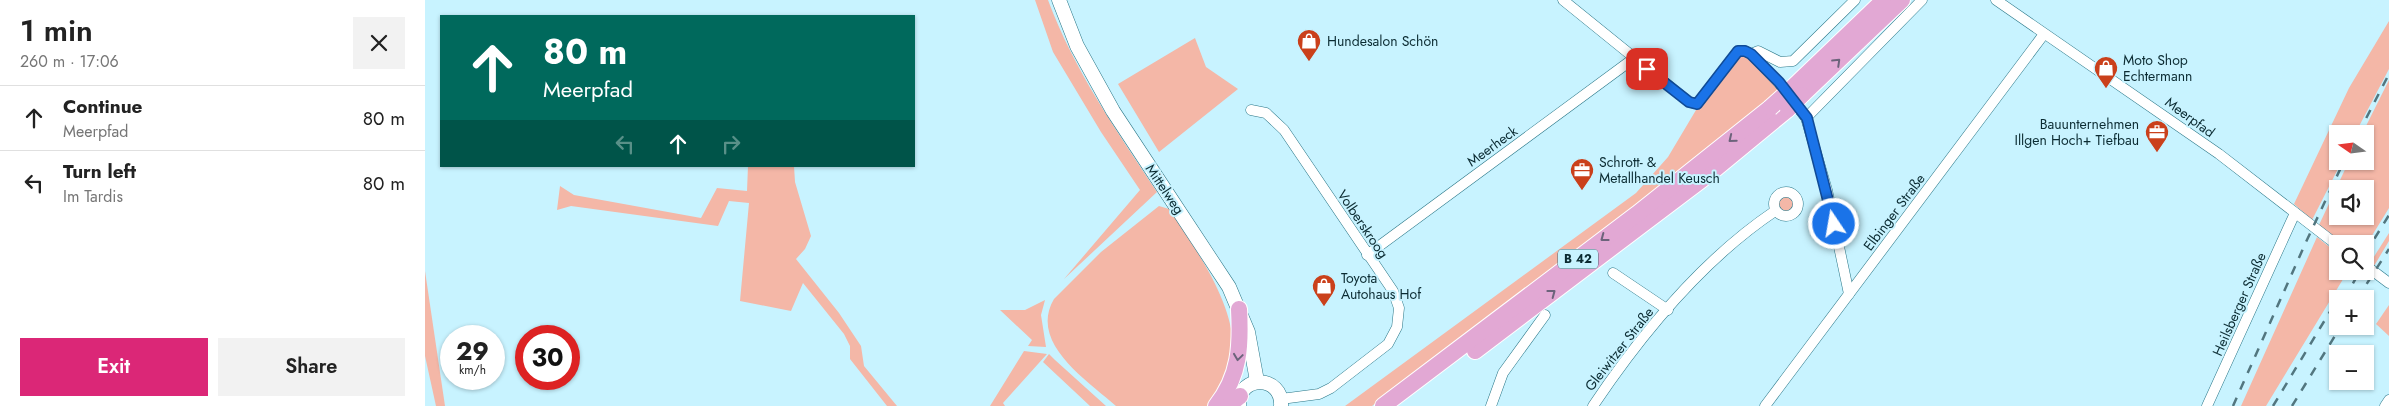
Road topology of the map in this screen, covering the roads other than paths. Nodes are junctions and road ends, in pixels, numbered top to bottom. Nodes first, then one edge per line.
1 (1059, 0) edge
2 (1563, 0) edge
3 (1855, 0) edge
4 (1884, 0) edge
5 (1902, 0) edge
6 (1922, 0) edge
7 (1996, 0) edge
8 (2044, 34) junction
9 (1751, 54) junction
10 (1633, 59) junction
11 (1796, 93) junction
12 (1251, 110) dead end
13 (1807, 118) junction
14 (1775, 211) dead end
15 (2295, 214) junction
16 (2329, 239) edge
17 (1367, 255) junction
18 (2374, 272) edge
19 (1613, 273) dead end
20 (2389, 283) edge
21 (1849, 294) junction
22 (1239, 308) junction
23 (1668, 310) junction
24 (1545, 315) dead end
25 (1257, 381) junction
26 (2389, 400) edge
27 (1236, 403) edge
28 (1281, 403) edge
29 (1217, 406) edge
30 (1383, 406) edge
31 (1401, 406) edge
32 (1491, 406) edge
33 (1593, 406) edge
34 (1765, 406) edge
35 (2207, 406) edge
36 (2385, 406) edge

1 - 22 main road, Mittelweg
2 - 10 street
3 - 9 street
4 - 11 highway, B 42
11 -> 5 highway, B 42
6 - 13 street
7 - 8 street, Meerpfad
8 - 15 street, Meerpfad
8 - 21 street, Elbinger Straße
9 - 10 street
9 - 13 street
10 - 17 street, Meerheck
11 -> 30 highway, B 42, bridge
31 -> 11 highway, B 42, bridge
12 - 17 street, Volberskroog
13 - 21 street
14 - 23 street, Gleiwitzer Straße
15 - 16 street, Meerpfad
15 - 35 street, Heilsberger Straße
17 - 28 street, Volberskroog
18 - 20 street
19 - 23 street, Gleiwitzer Straße
21 - 34 street, Elbinger Straße
22 - 25 main road, Mittelweg
22 -> 29 highway
23 - 33 street, Gleiwitzer Straße
24 - 32 street
25 - 27 main road
25 - 28 main road
26 - 36 street

